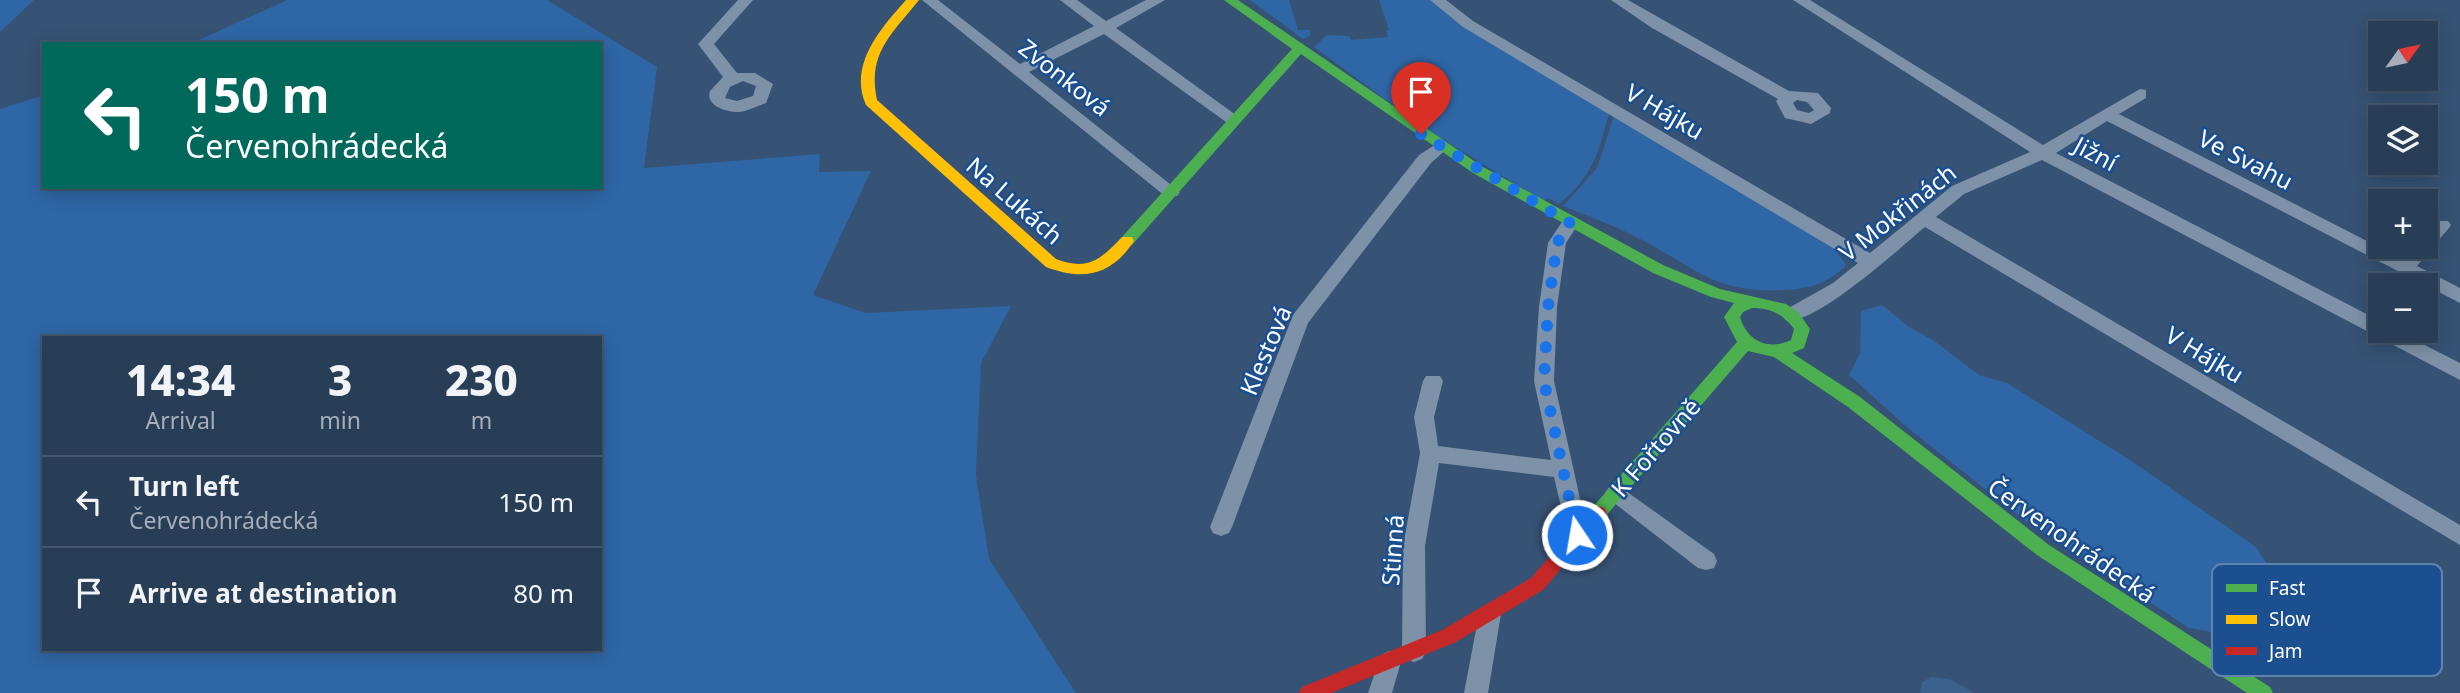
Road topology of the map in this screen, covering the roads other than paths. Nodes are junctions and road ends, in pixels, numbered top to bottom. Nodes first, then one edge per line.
1 (746, 0) edge
2 (913, 0) edge
3 (929, 0) edge
4 (1067, 0) edge
5 (1158, 0) edge
6 (1230, 0) edge
7 (1437, 0) edge
8 (1618, 0) edge
9 (1800, 0) edge
10 (1105, 28) junction
11 (1303, 48) junction
12 (1018, 71) junction
13 (733, 79) dead end
14 (2140, 94) dead end
15 (1787, 97) dead end
16 (2108, 115) junction
17 (1233, 118) junction
18 (1441, 147) junction
19 (2043, 153) junction
20 (1171, 192) junction
21 (1922, 217) junction
22 (1570, 223) junction
23 (2442, 225) dead end
24 (2438, 229) edge
25 (2412, 259) edge
26 (1870, 262) junction
27 (2404, 268) junction
28 (1658, 269) junction
29 (2460, 296) edge
30 (1750, 302) junction
31 (1793, 315) junction
32 (1732, 324) junction
33 (2368, 325) edge
34 (1746, 342) junction
35 (2403, 343) edge
36 (1809, 349) junction
37 (1778, 352) junction
38 (2460, 373) edge
39 (1433, 381) dead end
40 (1866, 411) junction
41 (1430, 453) junction
42 (1563, 469) junction
43 (1616, 493) junction
44 (1221, 527) dead end
45 (1577, 535) junction
46 (2460, 536) edge
47 (1706, 561) dead end
48 (1490, 614) junction
49 (1414, 652) junction
50 (2212, 661) edge
51 (1389, 662) junction
52 (2236, 676) edge
53 (1309, 693) edge
54 (1380, 693) edge
55 (1476, 693) edge
56 (2263, 693) edge

1 - 13 street
2 - 20 street, Na Lukách
3 - 12 street, Zvonková
4 - 10 street
5 - 10 street
6 - 11 street
7 - 26 street, V Hájku
8 - 15 street
9 - 19 street, Jižní
10 - 12 street
10 - 17 street
11 - 17 street, Na Lukách
11 - 18 street
12 - 20 street, Zvonková
14 - 16 street, V Mokřinách
16 - 19 street, V Mokřinách
16 - 27 street, Ve Svahu
17 - 20 street, Na Lukách
18 - 22 street
18 - 44 street, Klestová
19 - 21 street, V Mokřinách
19 - 33 street, Jižní
21 - 26 street, V Mokřinách
21 - 46 street, V Hájku
22 - 28 street
22 - 42 street
23 - 24 street
25 - 27 street
26 - 31 street, V Mokřinách
27 - 29 street, Ve Svahu
28 - 30 street
28 - 32 street
30 - 31 street
30 - 32 street
31 - 36 street
32 - 34 street
34 - 37 street, Červenohrádecká
34 - 43 street, K Fořtovně
35 - 38 street, Jižní
36 - 37 street
36 - 40 street, Červenohrádecká
37 - 40 street, Červenohrádecká
39 - 41 street, Stinná
40 - 50 street, Červenohrádecká
41 - 42 street
41 - 49 street, Stinná
42 - 45 street
43 - 45 street, K Fořtovně
43 - 47 street
45 - 48 street, K Fořtovně
48 - 49 street, K Fořtovně
48 - 55 street
49 - 51 street, K Fořtovně
51 - 53 street, K Fořtovně
51 - 54 street
52 - 56 street, Červenohrádecká

